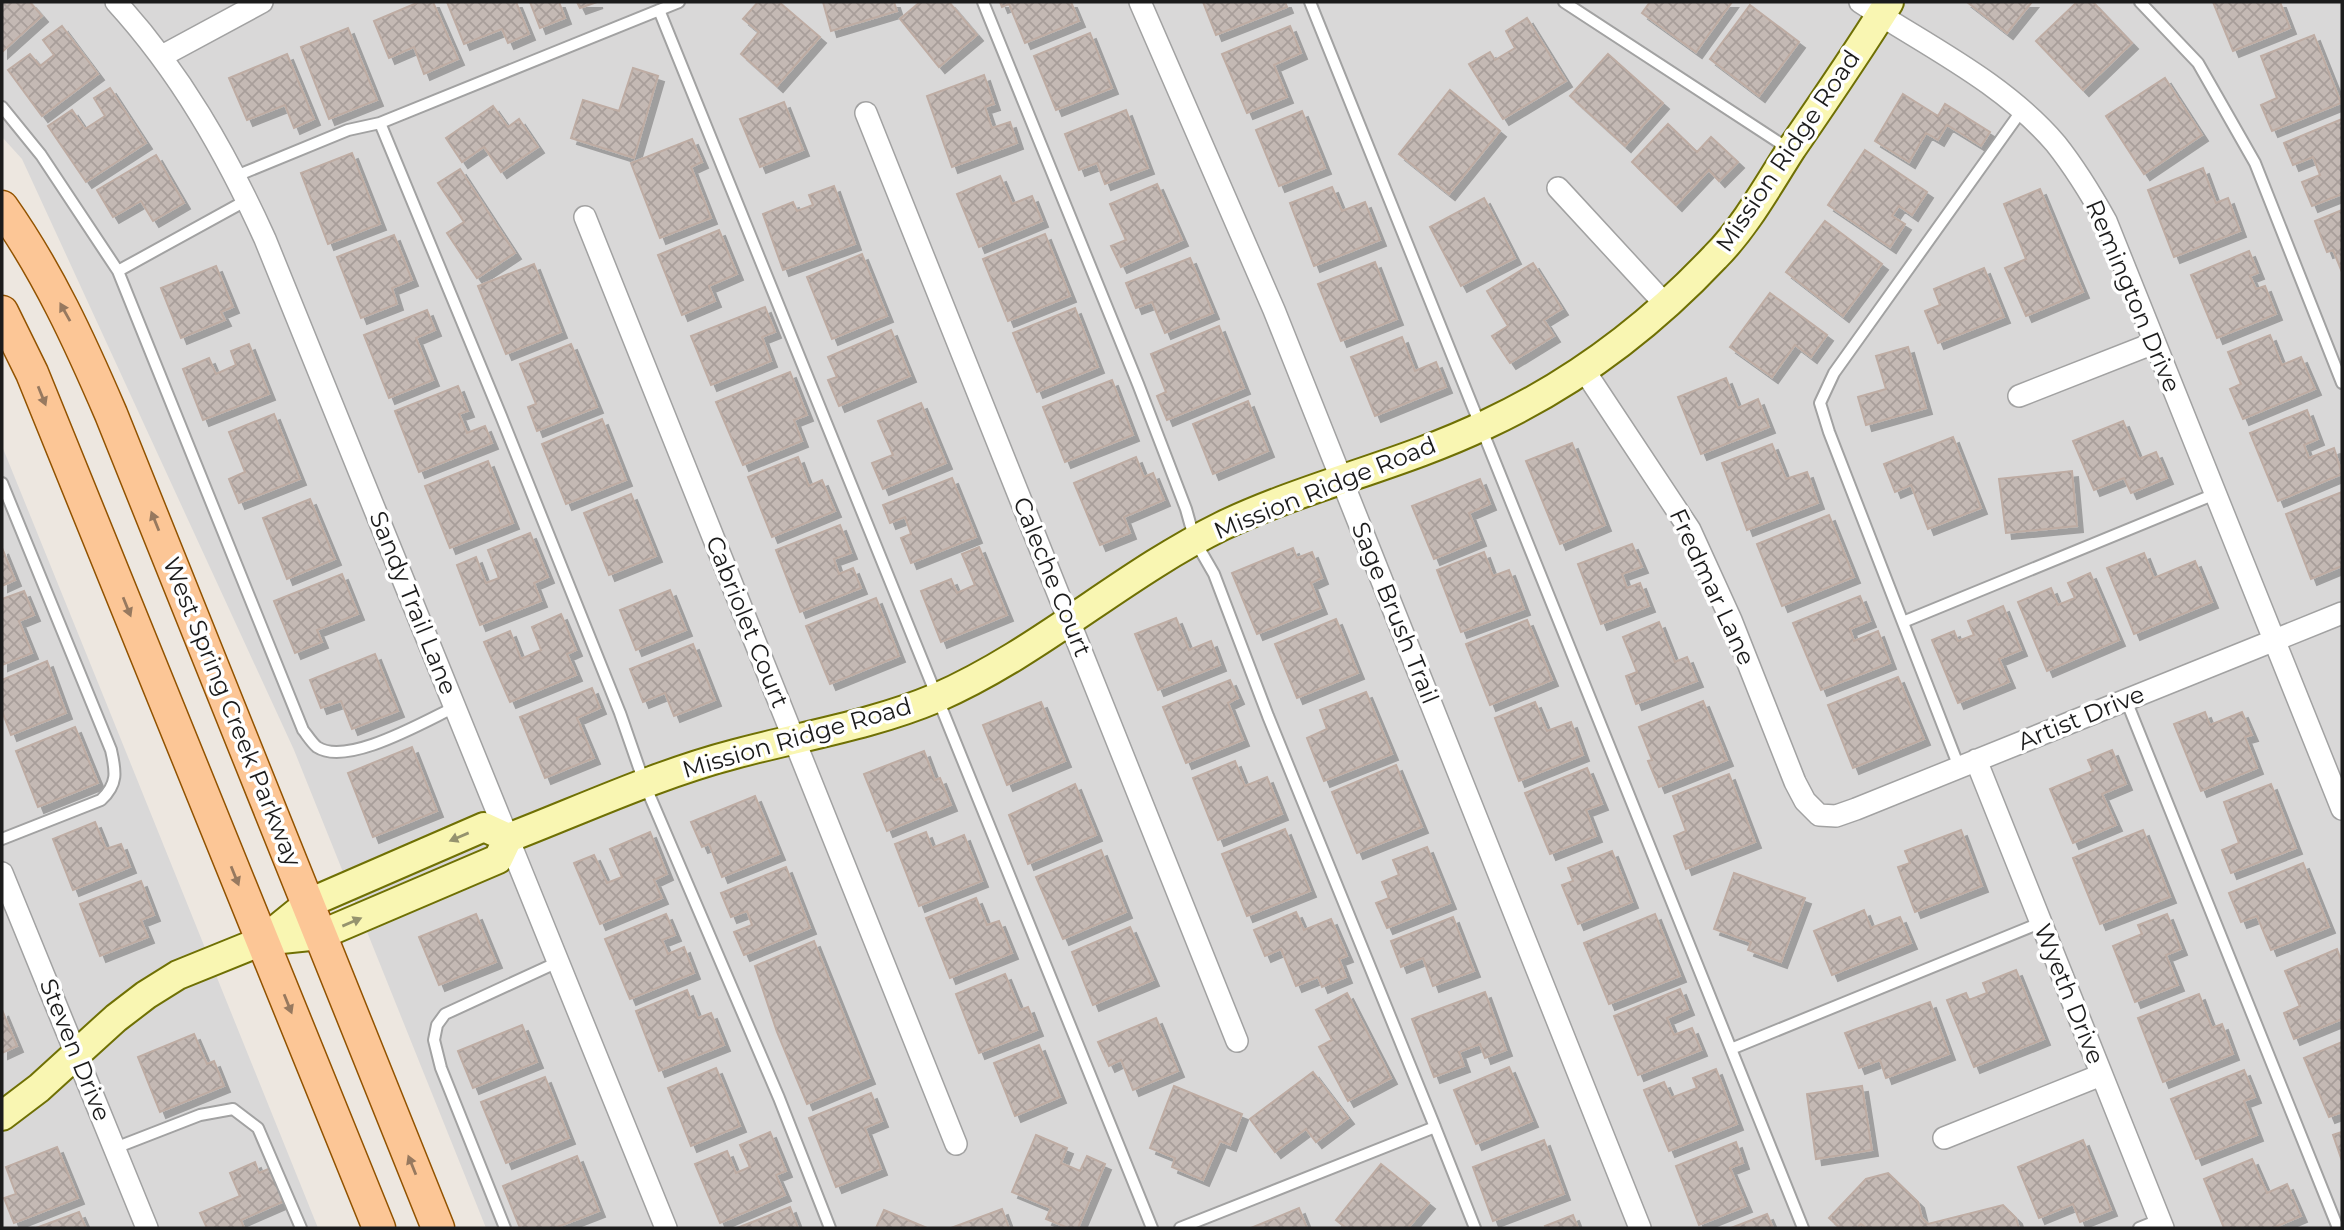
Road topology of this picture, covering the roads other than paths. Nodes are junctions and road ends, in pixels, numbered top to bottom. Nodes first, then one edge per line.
1 (117, 2) edge
2 (262, 2) edge
3 (679, 2) edge
4 (983, 2) edge
5 (1140, 2) edge
6 (1311, 2) edge
7 (1564, 2) edge
8 (2140, 2) edge
9 (1876, 6) edge
10 (659, 10) junction
11 (162, 56) junction
12 (2, 107) edge
13 (2022, 110) junction
14 (866, 113) dead end
15 (380, 123) junction
16 (1791, 151) junction
17 (236, 176) junction
18 (1558, 188) dead end
19 (247, 200) junction
20 (2, 207) edge
21 (585, 217) dead end
22 (118, 271) junction
23 (1665, 304) junction
24 (2, 312) edge
25 (2154, 343) junction
26 (1584, 370) junction
27 (2342, 383) edge
28 (2019, 396) dead end
29 (1483, 426) junction
30 (1342, 479) junction
31 (2, 483) edge
32 (2216, 494) junction
33 (1195, 541) junction
34 (2342, 613) edge
35 (1070, 622) junction
36 (1903, 622) junction
37 (2275, 640) junction
38 (936, 698) junction
39 (2126, 700) junction
40 (455, 707) junction
41 (794, 740) junction
42 (1968, 763) junction
43 (645, 785) junction
44 (2342, 808) edge
45 (1819, 815) joint
46 (508, 838) junction
47 (2, 839) edge
48 (2, 873) edge
49 (309, 903) junction
50 (2040, 923) junction
51 (320, 935) junction
52 (262, 941) junction
53 (558, 962) junction
54 (1237, 1041) dead end
55 (1731, 1049) junction
56 (77, 1052) junction
57 (2101, 1075) junction
58 (2, 1116) edge
59 (1435, 1127) junction
60 (1944, 1138) dead end
61 (956, 1144) dead end
62 (115, 1148) junction
63 (2161, 1224) edge
64 (147, 1228) edge
65 (301, 1228) edge
66 (379, 1228) edge
67 (438, 1228) edge
68 (505, 1228) edge
69 (666, 1228) edge
70 (830, 1228) edge
71 (1152, 1228) edge
72 (1180, 1228) edge
73 (1475, 1228) edge
74 (1640, 1228) edge
75 (1803, 1228) edge
76 (2139, 1228) edge
77 (2339, 1228) edge

1 - 11 street, Sandy Trail Lane
2 - 11 street
3 - 10 lane
4 - 33 lane
5 - 30 street, Sage Brush Trail
6 - 29 lane
7 - 16 lane
8 - 27 lane
9 - 13 street, Remington Drive
9 - 16 street, Mission Ridge Road
10 - 15 lane
10 - 38 lane
11 - 17 street, Sandy Trail Lane
12 - 22 lane
13 - 25 street, Remington Drive
13 - 36 lane
14 - 35 street, Caleche Court
15 - 17 lane
15 - 43 lane
16 - 23 street, Mission Ridge Road
17 - 19 street, Sandy Trail Lane
18 - 23 street
19 - 22 lane
19 - 40 street, Sandy Trail Lane
49 -> 20 main road, West Spring Creek Parkway
21 - 41 street, Cabriolet Court
22 - 40 lane
23 - 26 street, Mission Ridge Road
24 -> 52 main road
25 - 28 street
25 - 32 street, Remington Drive
26 - 29 street, Mission Ridge Road
26 - 45 street, Fredmar Lane
29 - 30 street, Mission Ridge Road
29 - 55 lane
30 - 33 street, Mission Ridge Road
30 - 74 street, Sage Brush Trail
31 - 47 lane
32 - 36 lane
32 - 37 street, Remington Drive
33 - 35 street, Mission Ridge Road
33 - 59 lane
34 - 37 street, Artist Drive
35 - 38 street, Mission Ridge Road
35 - 54 street, Caleche Court
36 - 42 lane
37 - 39 street, Artist Drive
37 - 44 street, Remington Drive
38 - 41 street, Mission Ridge Road
38 - 71 lane
39 - 42 street, Artist Drive
39 - 77 lane
40 - 46 street, Sandy Trail Lane
41 - 43 street, Mission Ridge Road
41 - 61 street, Cabriolet Court
42 - 45 street, Artist Drive
42 - 50 street, Wyeth Drive
43 - 46 street, Mission Ridge Road
43 - 70 lane
46 -> 49 street, Mission Ridge Road
51 -> 46 street, Mission Ridge Road
46 - 53 street, Sandy Trail Lane
48 - 56 street, Steven Drive
49 - 51 main road, West Spring Creek Parkway
49 - 52 street, Mission Ridge Road
50 - 55 lane
50 - 57 street, Wyeth Drive
51 - 52 street, Mission Ridge Road
67 -> 51 main road, West Spring Creek Parkway
52 - 56 street, Mission Ridge Road
52 -> 66 main road
53 - 68 lane
53 - 69 street, Sandy Trail Lane
55 - 75 lane
56 - 58 street, Mission Ridge Road
56 - 62 street, Steven Drive
57 - 60 street
57 - 63 street, Wyeth Drive
59 - 72 lane
59 - 73 lane
62 - 64 street, Steven Drive
62 - 65 lane
63 - 76 lane

